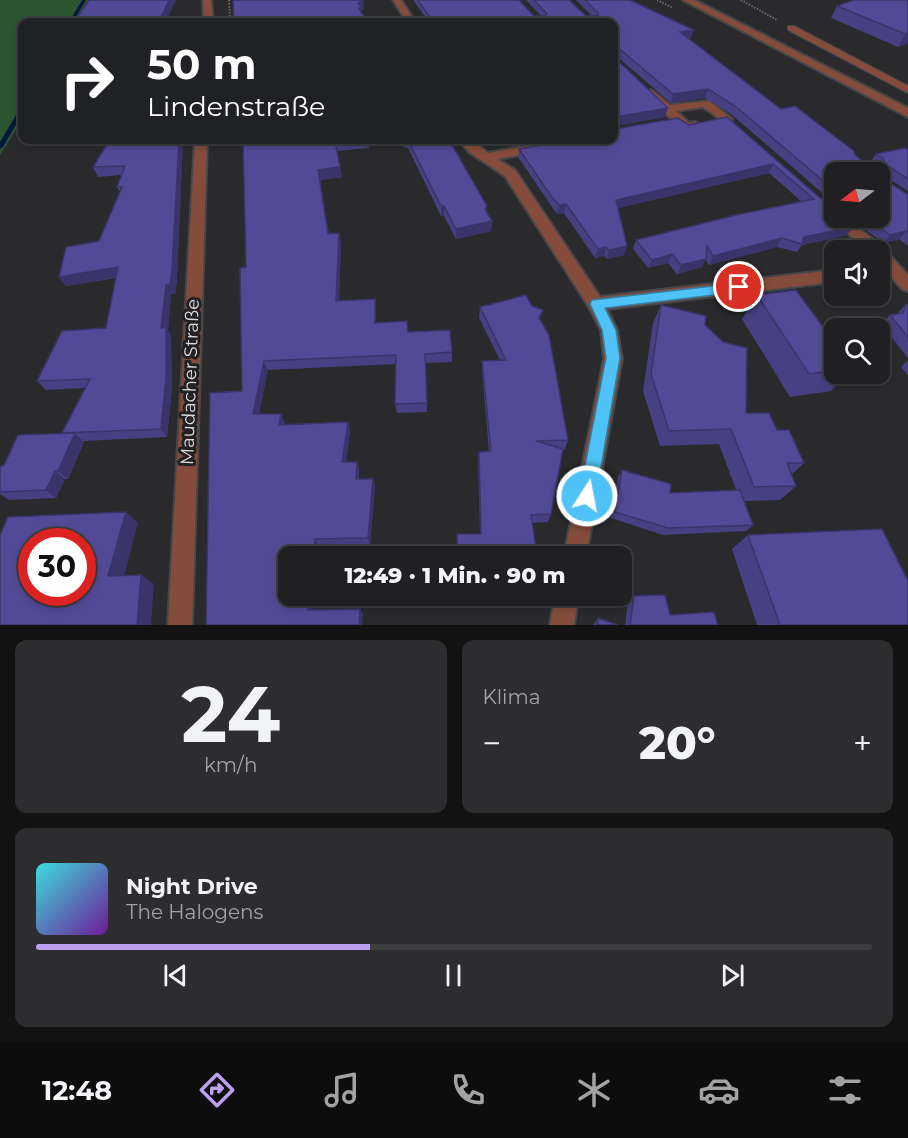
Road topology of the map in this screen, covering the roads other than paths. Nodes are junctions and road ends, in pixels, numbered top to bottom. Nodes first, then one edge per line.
1 (207, 0) edge
2 (397, 0) edge
3 (687, 0) edge
4 (209, 18) edge
5 (408, 18) edge
6 (791, 28) road end
7 (645, 88) edge
8 (908, 90) edge
9 (908, 113) edge
10 (671, 117) junction
11 (201, 144) edge
12 (469, 144) edge
13 (556, 144) edge
14 (486, 157) junction
15 (850, 228) edge
16 (864, 240) edge
17 (894, 269) edge
18 (824, 277) edge
19 (908, 285) edge
20 (596, 304) junction
21 (577, 546) edge
22 (565, 606) edge
23 (180, 625) edge
24 (562, 625) edge

1 - 4 street
2 - 5 street
3 - 9 street
6 - 8 lane
7 - 10 street
10 - 10 street
11 - 23 street, Maudacher Straße
12 - 14 street
13 - 14 street
14 - 20 street
15 - 16 street
17 - 19 street
18 - 20 street
20 - 21 street
22 - 24 street

